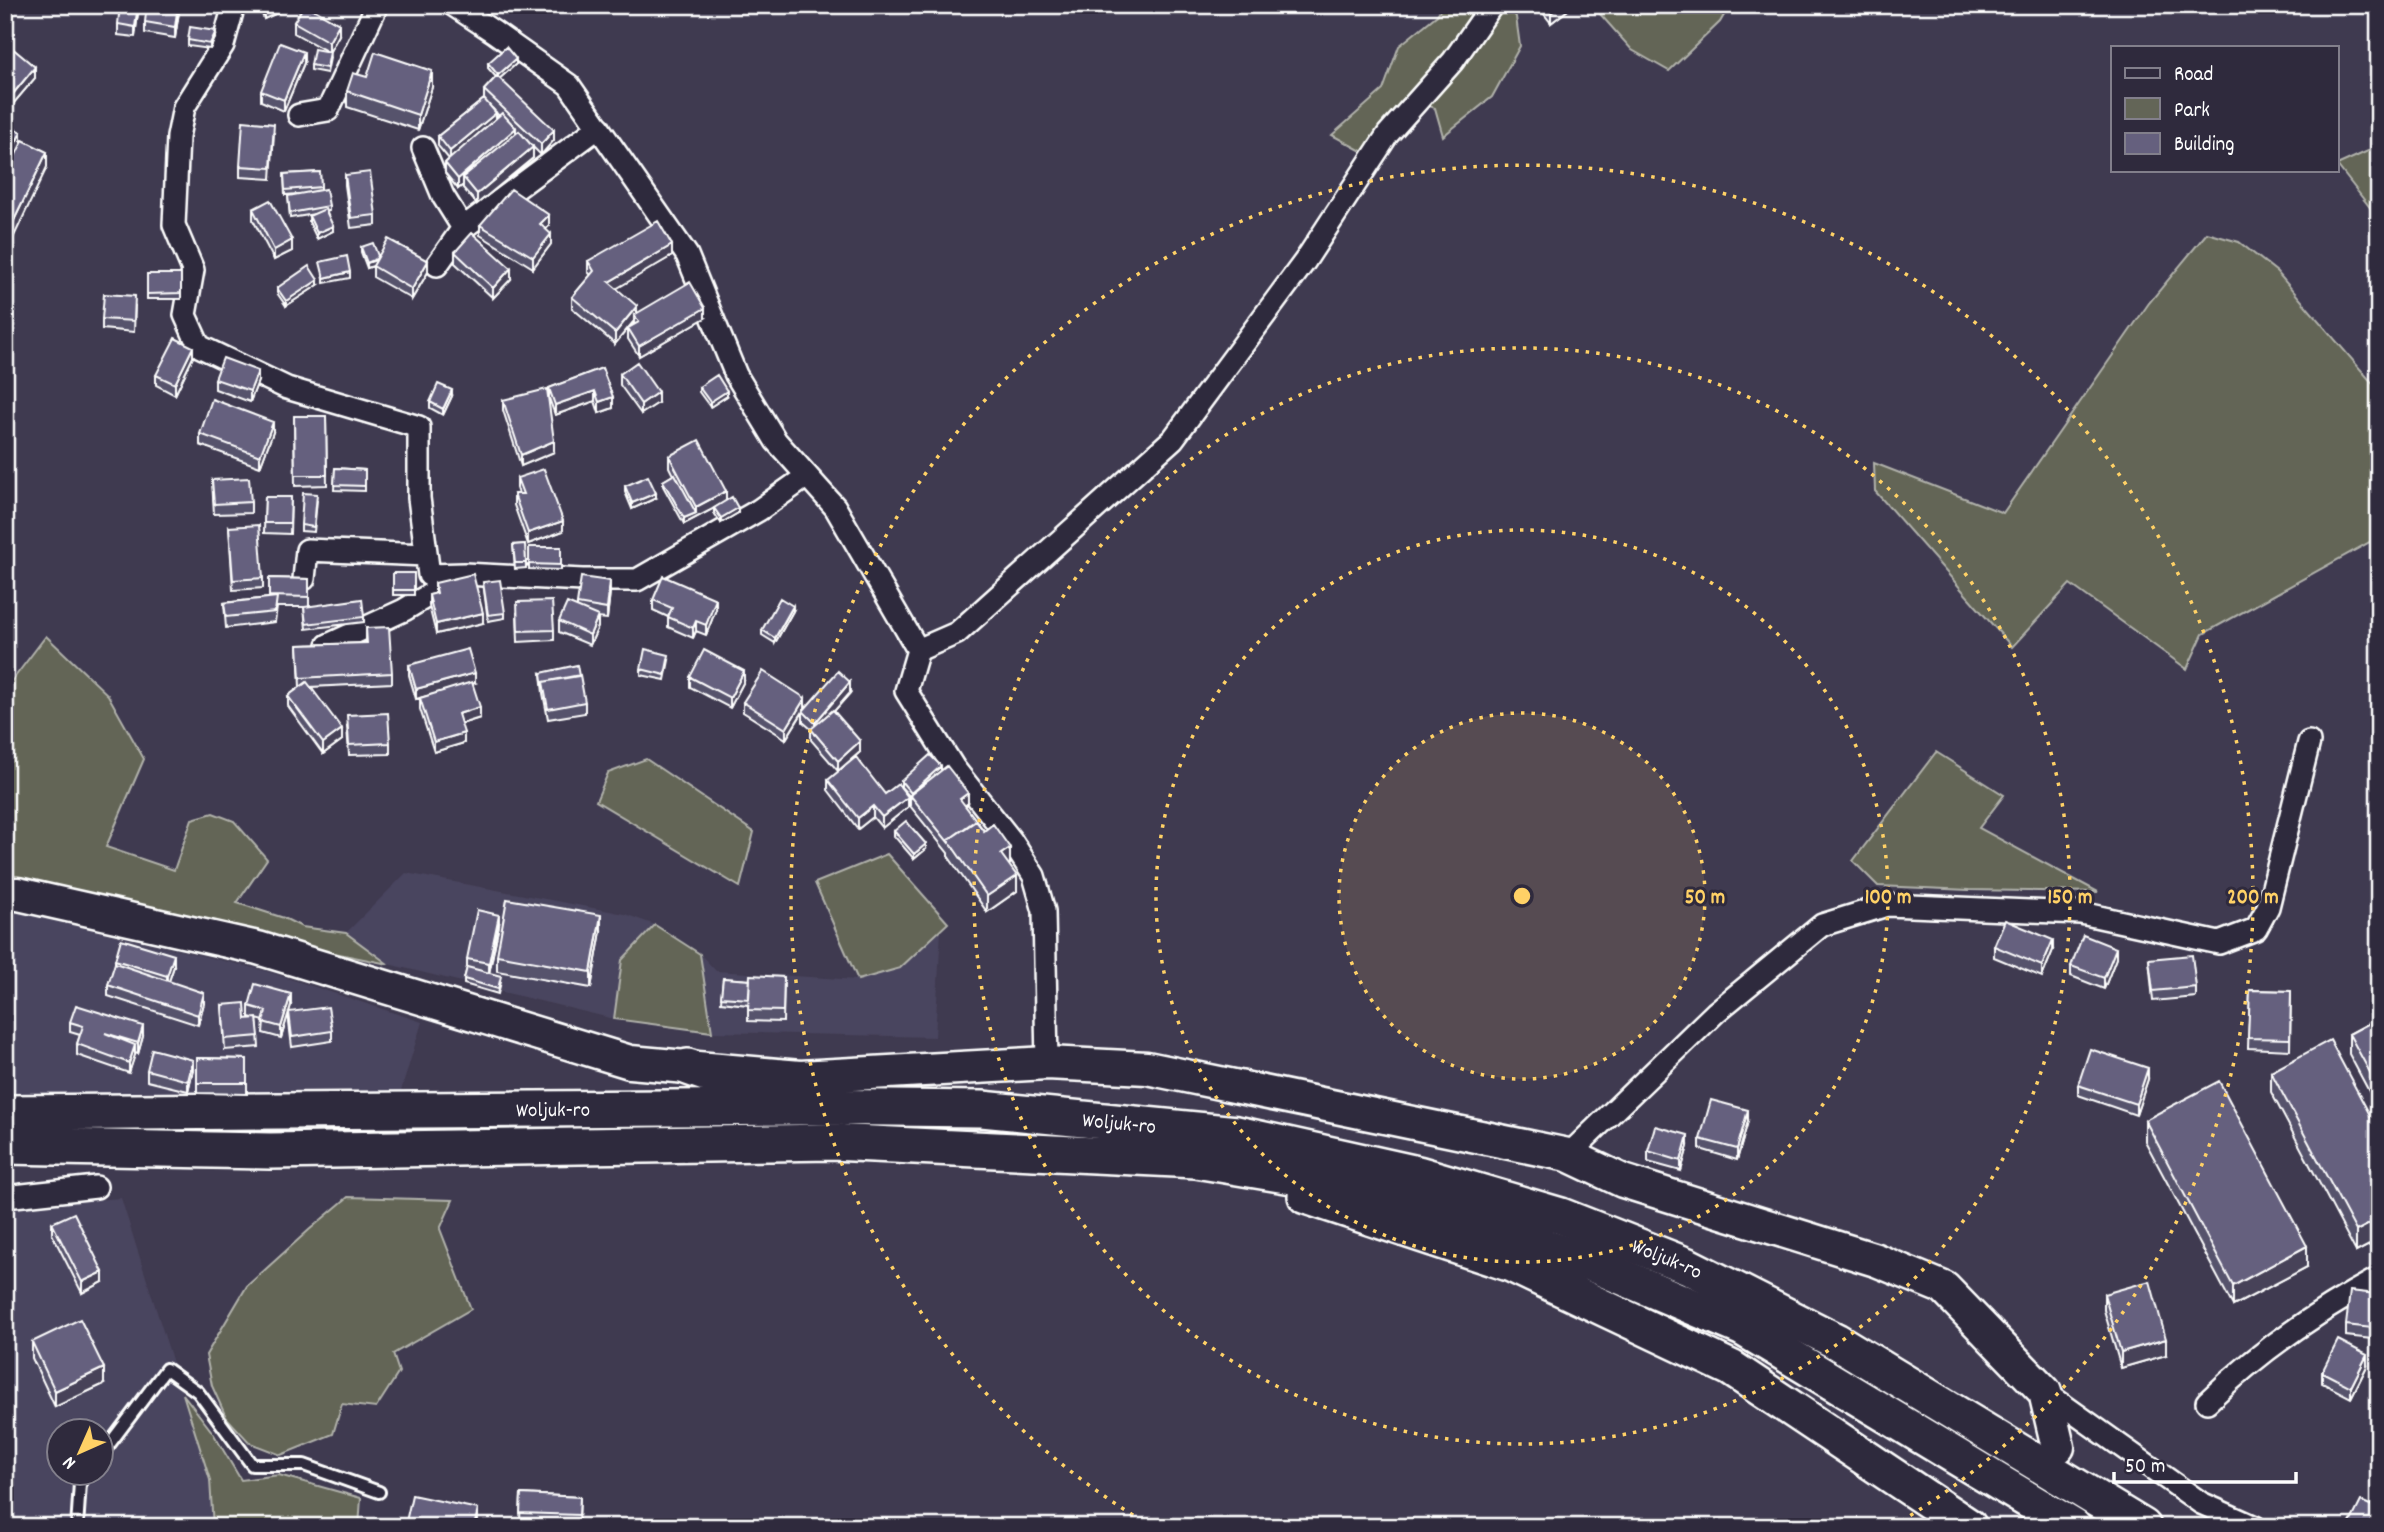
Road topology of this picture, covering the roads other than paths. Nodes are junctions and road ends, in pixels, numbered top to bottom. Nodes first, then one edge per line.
1 (234, 5) edge
2 (377, 5) edge
3 (453, 5) edge
4 (1492, 5) edge
5 (299, 115) dead end
6 (599, 127) junction
7 (423, 148) dead end
8 (463, 229) junction
9 (437, 265) dead end
10 (807, 476) junction
11 (426, 555) junction
12 (464, 574) junction
13 (304, 579) edge
14 (328, 645) edge
15 (918, 650) junction
16 (2309, 742) dead end
17 (5, 894) edge
18 (1047, 1063) junction
19 (688, 1067) junction
20 (800, 1107) junction
21 (5, 1113) edge
22 (5, 1146) edge
23 (1568, 1155) junction
24 (1196, 1160) junction
25 (96, 1187) dead end
26 (5, 1197) edge
27 (2379, 1278) edge
28 (2045, 1392) junction
29 (2207, 1402) dead end
30 (116, 1436) edge
31 (2058, 1447) dead end
32 (79, 1486) edge
33 (379, 1492) dead end
34 (76, 1527) edge
35 (1969, 1527) edge
36 (2073, 1527) edge
37 (2143, 1527) edge
38 (2255, 1527) edge

1 - 11 street
2 - 5 street
3 - 6 street
4 - 15 street
6 - 8 street
6 - 10 street
7 - 8 street
8 - 9 street
10 - 12 street
10 - 15 street
11 - 12 street
11 - 13 street
12 - 14 street
15 - 18 street
16 - 23 street
17 - 19 street
18 - 19 street
18 - 23 street
19 - 20 main road
20 - 21 main road, Woljuk-ro
20 - 37 main road, Woljuk-ro
22 - 24 main road, Woljuk-ro
23 - 28 street
24 - 35 main road
24 - 36 main road, Woljuk-ro
25 - 26 street
27 - 29 street
28 - 31 street
28 - 38 street
30 - 33 lane
32 - 34 lane

